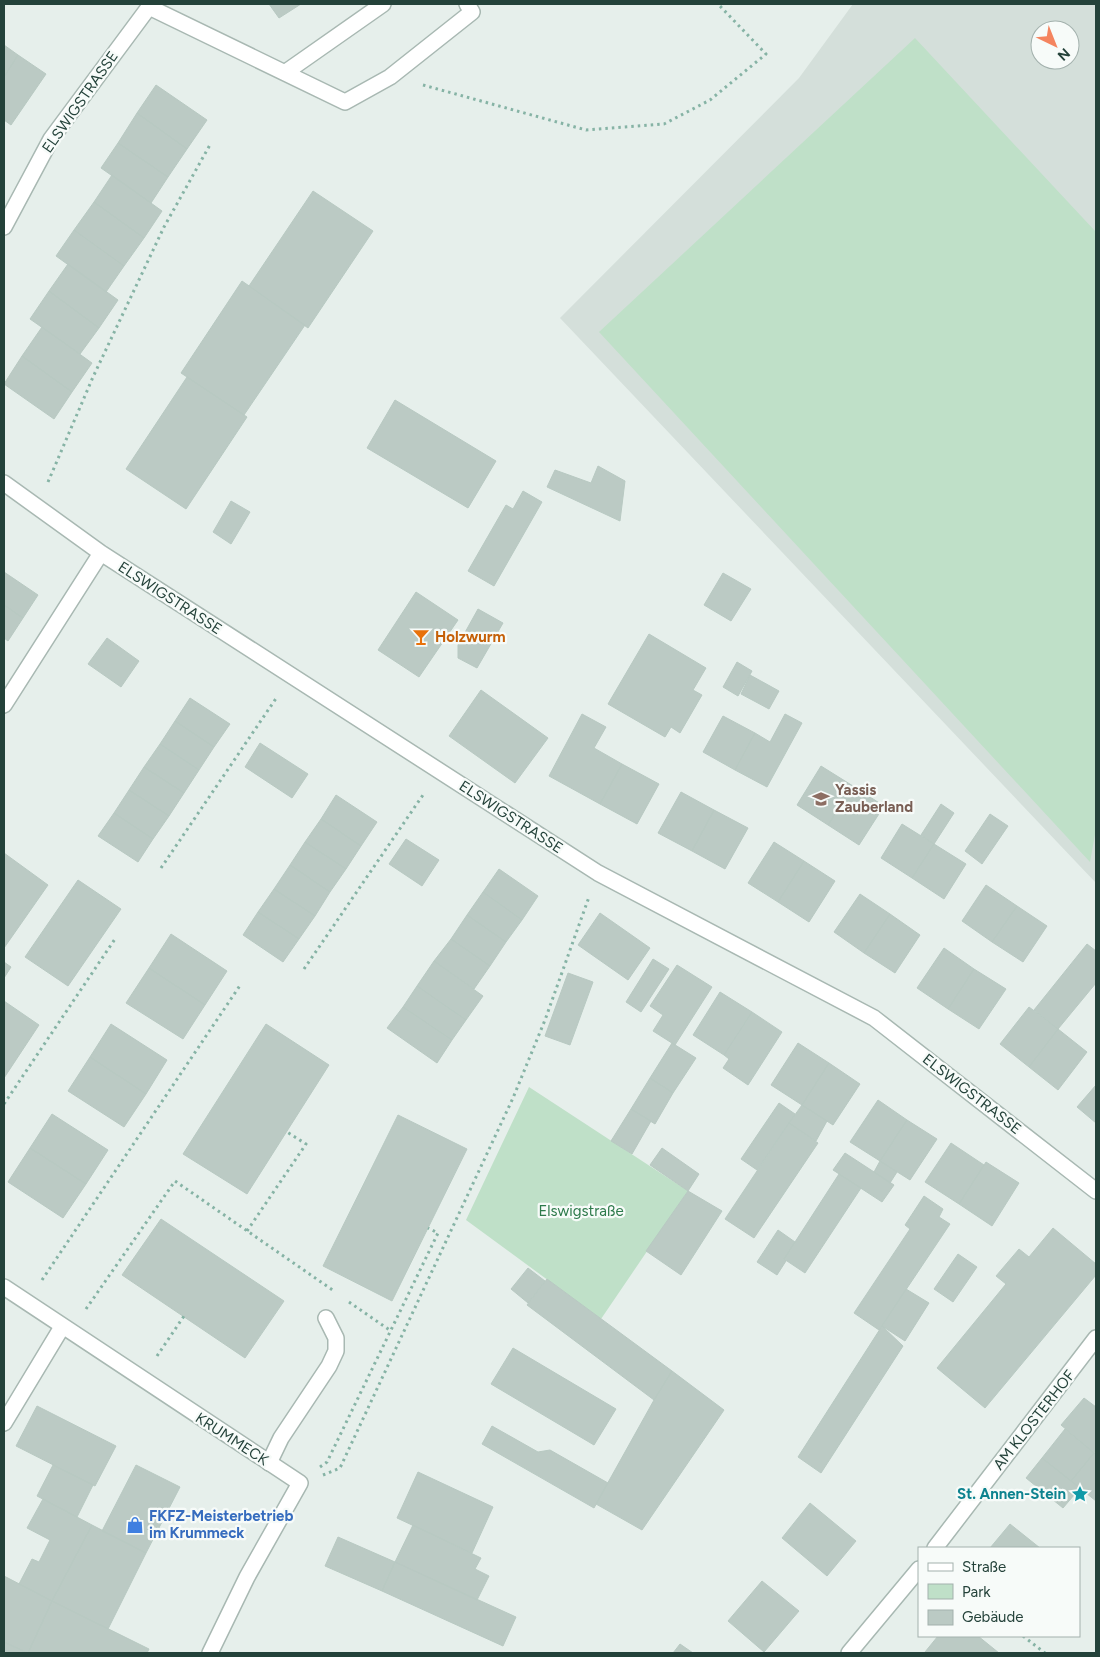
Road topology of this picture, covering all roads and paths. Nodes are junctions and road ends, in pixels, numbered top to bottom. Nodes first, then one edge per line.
1 (384, 4) edge
2 (467, 4) edge
3 (718, 4) edge
4 (286, 72) junction
5 (390, 77) junction
6 (211, 143) dead end
7 (4, 227) edge
8 (4, 484) edge
9 (37, 508) junction
10 (101, 553) junction
11 (291, 676) junction
12 (4, 706) edge
13 (439, 771) junction
14 (161, 868) dead end
15 (598, 873) junction
16 (114, 939) dead end
17 (304, 970) dead end
18 (241, 984) dead end
19 (4, 1104) edge
20 (287, 1132) dead end
21 (1096, 1191) edge
22 (428, 1228) dead end
23 (247, 1231) junction
24 (4, 1287) edge
25 (335, 1292) dead end
26 (343, 1298) dead end
27 (26, 1303) junction
28 (184, 1316) dead end
29 (326, 1318) dead end
30 (66, 1329) junction
31 (390, 1331) junction
32 (1096, 1338) edge
33 (142, 1379) junction
34 (4, 1423) edge
35 (269, 1463) junction
36 (300, 1484) junction
37 (936, 1547) edge
38 (918, 1570) edge
39 (1023, 1637) edge
40 (210, 1653) edge
41 (850, 1653) edge
42 (1045, 1653) edge

1 - 4 street
2 - 5 street
3 - 5 path
4 - 5 street
4 - 7 street, ELSWIGSTRASSE
6 - 9 path
8 - 9 street, ELSWIGSTRASSE
9 - 10 street, ELSWIGSTRASSE
10 - 11 street, ELSWIGSTRASSE
10 - 12 street, ELSWIGSTRASSE
11 - 13 street, ELSWIGSTRASSE
11 - 14 path
13 - 15 street, ELSWIGSTRASSE
13 - 17 path
15 - 21 street, ELSWIGSTRASSE
15 - 36 path
16 - 19 path
18 - 27 path
20 - 23 path
22 - 31 path
23 - 25 path
23 - 30 path
24 - 27 street, KRUMMECK
26 - 31 path
27 - 30 street, KRUMMECK
28 - 33 path
29 - 35 street
30 - 33 street, KRUMMECK
30 - 34 street
31 - 36 path
32 - 37 street, AM KLOSTERHOF
33 - 35 street, KRUMMECK
35 - 36 street, KRUMMECK
36 - 40 street
38 - 41 street
39 - 42 path

